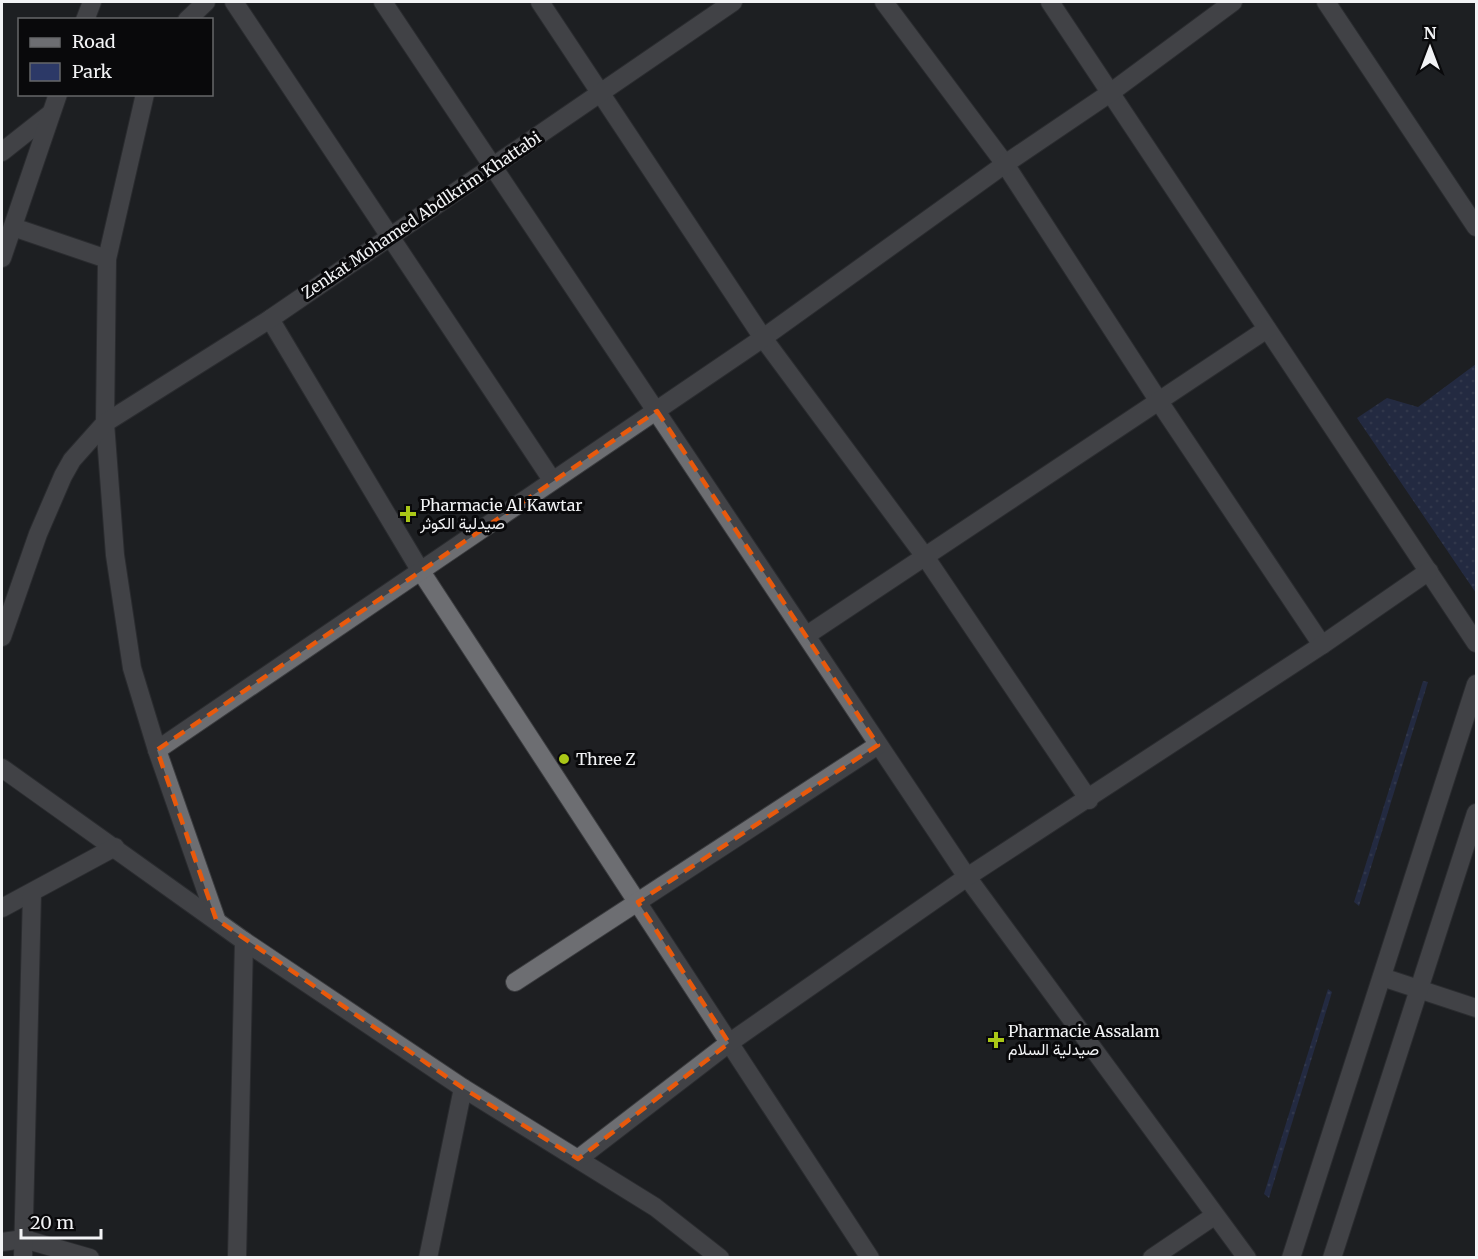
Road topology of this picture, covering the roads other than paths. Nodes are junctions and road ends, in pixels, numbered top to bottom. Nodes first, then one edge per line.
1 (92, 2) edge
2 (206, 2) edge
3 (234, 2) edge
4 (383, 2) edge
5 (540, 2) edge
6 (733, 2) edge
7 (884, 2) edge
8 (1050, 2) edge
9 (1233, 2) edge
10 (1326, 2) edge
11 (86, 18) edge
12 (189, 18) edge
13 (600, 92) junction
14 (1110, 93) junction
15 (57, 96) edge
16 (145, 96) edge
17 (50, 114) junction
18 (2, 152) edge
19 (1005, 164) junction
20 (494, 167) junction
21 (13, 227) junction
22 (1476, 227) edge
23 (390, 236) junction
24 (2, 258) edge
25 (106, 259) junction
26 (270, 319) junction
27 (1268, 329) junction
28 (764, 338) junction
29 (1160, 403) junction
30 (657, 411) junction
31 (105, 423) junction
32 (552, 480) junction
33 (926, 558) junction
34 (420, 570) junction
35 (1429, 571) junction
36 (807, 635) junction
37 (2, 637) edge
38 (1476, 643) edge
39 (1322, 645) junction
40 (1476, 684) edge
41 (878, 745) junction
42 (157, 750) junction
43 (2, 768) edge
44 (1089, 800) junction
45 (1476, 813) edge
46 (115, 847) junction
47 (967, 877) junction
48 (32, 893) junction
49 (638, 902) junction
50 (2, 908) edge
51 (216, 919) junction
52 (244, 941) junction
53 (1382, 977) junction
54 (515, 982) dead end
55 (1419, 990) junction
56 (1476, 1008) edge
57 (729, 1043) junction
58 (463, 1088) junction
59 (578, 1159) junction
60 (1214, 1216) junction
61 (2, 1242) edge
62 (23, 1248) edge
63 (90, 1257) edge
64 (237, 1257) edge
65 (428, 1257) edge
66 (720, 1257) edge
67 (870, 1257) edge
68 (1152, 1257) edge
69 (1247, 1257) edge
70 (1291, 1257) edge
71 (1332, 1257) edge

1 - 11 street
2 - 12 street
3 - 23 street
4 - 20 street
5 - 13 street
6 - 13 street, Zenkat Mohamed Abdlkrim Khattabi
7 - 19 street
8 - 14 street
9 - 14 street
10 - 22 street
13 - 20 street, Zenkat Mohamed Abdlkrim Khattabi
13 - 28 street
14 - 19 street
14 - 27 street
15 - 17 street
16 - 25 street
17 - 18 street
17 - 21 street
19 - 28 street
19 - 29 street
20 - 23 street, Zenkat Mohamed Abdlkrim Khattabi
20 - 30 street
21 - 24 street
21 - 25 street
23 - 26 street, Zenkat Mohamed Abdlkrim Khattabi
23 - 32 street
25 - 31 street
26 - 31 street, Zenkat Mohamed Abdlkrim Khattabi
26 - 34 street
27 - 29 street
27 - 35 street
28 - 30 street
28 - 33 street
29 - 33 street
29 - 39 street
30 - 32 street
30 - 36 street
31 - 37 street, Zenkat Mohamed Abdlkrim Khattabi
31 - 42 street
32 - 34 street
33 - 36 street
33 - 44 street
34 - 42 street
34 - 49 street
35 - 38 street
35 - 39 street
36 - 41 street
39 - 44 street
40 - 53 street
41 - 47 street
41 - 49 street
42 - 51 street
43 - 46 street
44 - 47 street
45 - 55 street
46 - 48 street
46 - 51 street
47 - 57 street
47 - 60 street
48 - 50 street
48 - 62 street
49 - 54 street
49 - 57 street
51 - 52 street
52 - 58 street
52 - 64 street
53 - 55 street
53 - 70 street
55 - 56 street
55 - 71 street
57 - 59 street
57 - 67 street
58 - 59 street
58 - 65 street
59 - 66 street
60 - 68 street
60 - 69 street
61 - 62 street
62 - 63 street

